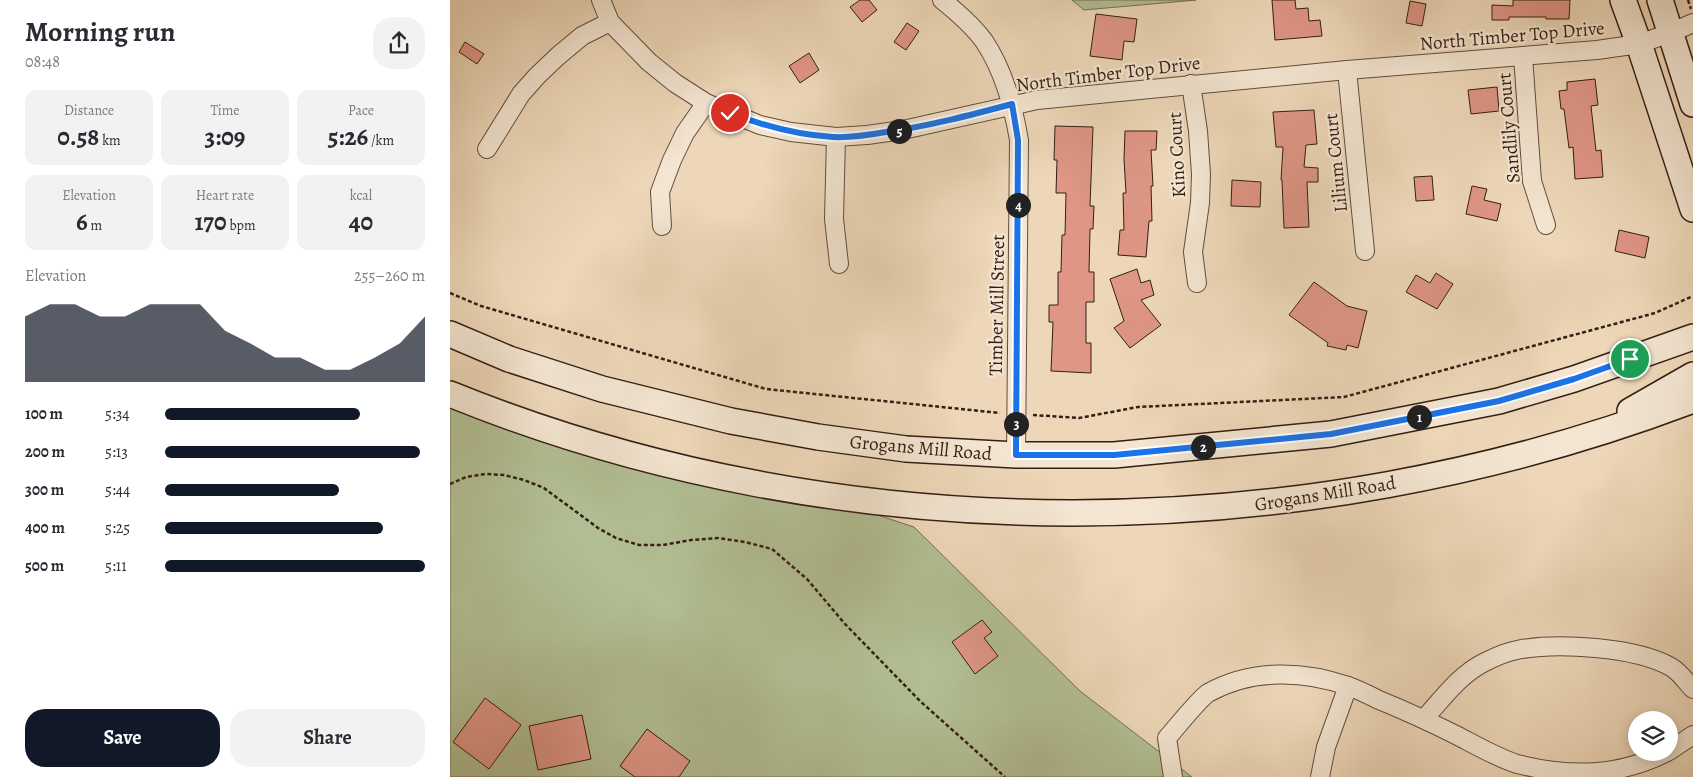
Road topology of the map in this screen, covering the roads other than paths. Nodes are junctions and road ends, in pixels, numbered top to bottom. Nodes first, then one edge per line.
1 (601, 0) edge
2 (942, 0) edge
3 (1623, 0) edge
4 (1660, 0) edge
5 (610, 22) junction
6 (1693, 23) edge
7 (1670, 34) junction
8 (1639, 44) junction
9 (1523, 56) junction
10 (1347, 70) junction
11 (1191, 84) junction
12 (706, 103) junction
13 (1012, 104) junction
14 (1693, 104) edge
15 (836, 137) junction
16 (487, 150) dead end
17 (1693, 209) edge
18 (1546, 225) dead end
19 (662, 226) dead end
20 (1365, 251) dead end
21 (839, 264) dead end
22 (1197, 283) dead end
23 (450, 334) edge
24 (1691, 337) edge
25 (1693, 375) edge
26 (450, 394) edge
27 (1693, 400) edge
28 (1693, 407) edge
29 (1644, 419) junction
30 (1587, 436) junction
31 (1016, 455) junction
32 (1348, 686) junction
33 (1693, 689) edge
34 (1424, 719) junction
35 (1693, 736) edge
36 (1678, 746) edge
37 (1650, 761) edge
38 (1173, 777) edge
39 (1320, 777) edge

1 - 5 street, North Timber Top Drive
2 - 13 street, Timber Mill Street
3 - 8 main road
4 - 7 main road
5 - 12 street, North Timber Top Drive
5 - 16 street
6 - 7 street, North Timber Top Drive
7 - 8 street, North Timber Top Drive
7 - 14 main road
8 - 9 street, North Timber Top Drive
8 - 17 main road
9 - 10 street, North Timber Top Drive
9 - 18 street, Sandlily Court
10 - 11 street, North Timber Top Drive
10 - 20 street, Lilium Court
11 - 13 street, North Timber Top Drive
11 - 22 street, Kino Court
12 - 15 street, North Timber Top Drive
12 - 19 street
13 - 15 street, North Timber Top Drive
13 - 31 street, Timber Mill Street
15 - 21 street
23 - 31 main road, Grogans Mill Road
24 - 31 main road, Grogans Mill Road
25 - 30 main road
26 - 30 main road, Grogans Mill Road
27 - 29 main road, Grogans Mill Road
28 - 29 main road
29 - 30 main road, Grogans Mill Road
32 - 34 street
32 - 38 street
32 - 39 street
33 - 34 street
34 - 37 street
35 - 36 street

